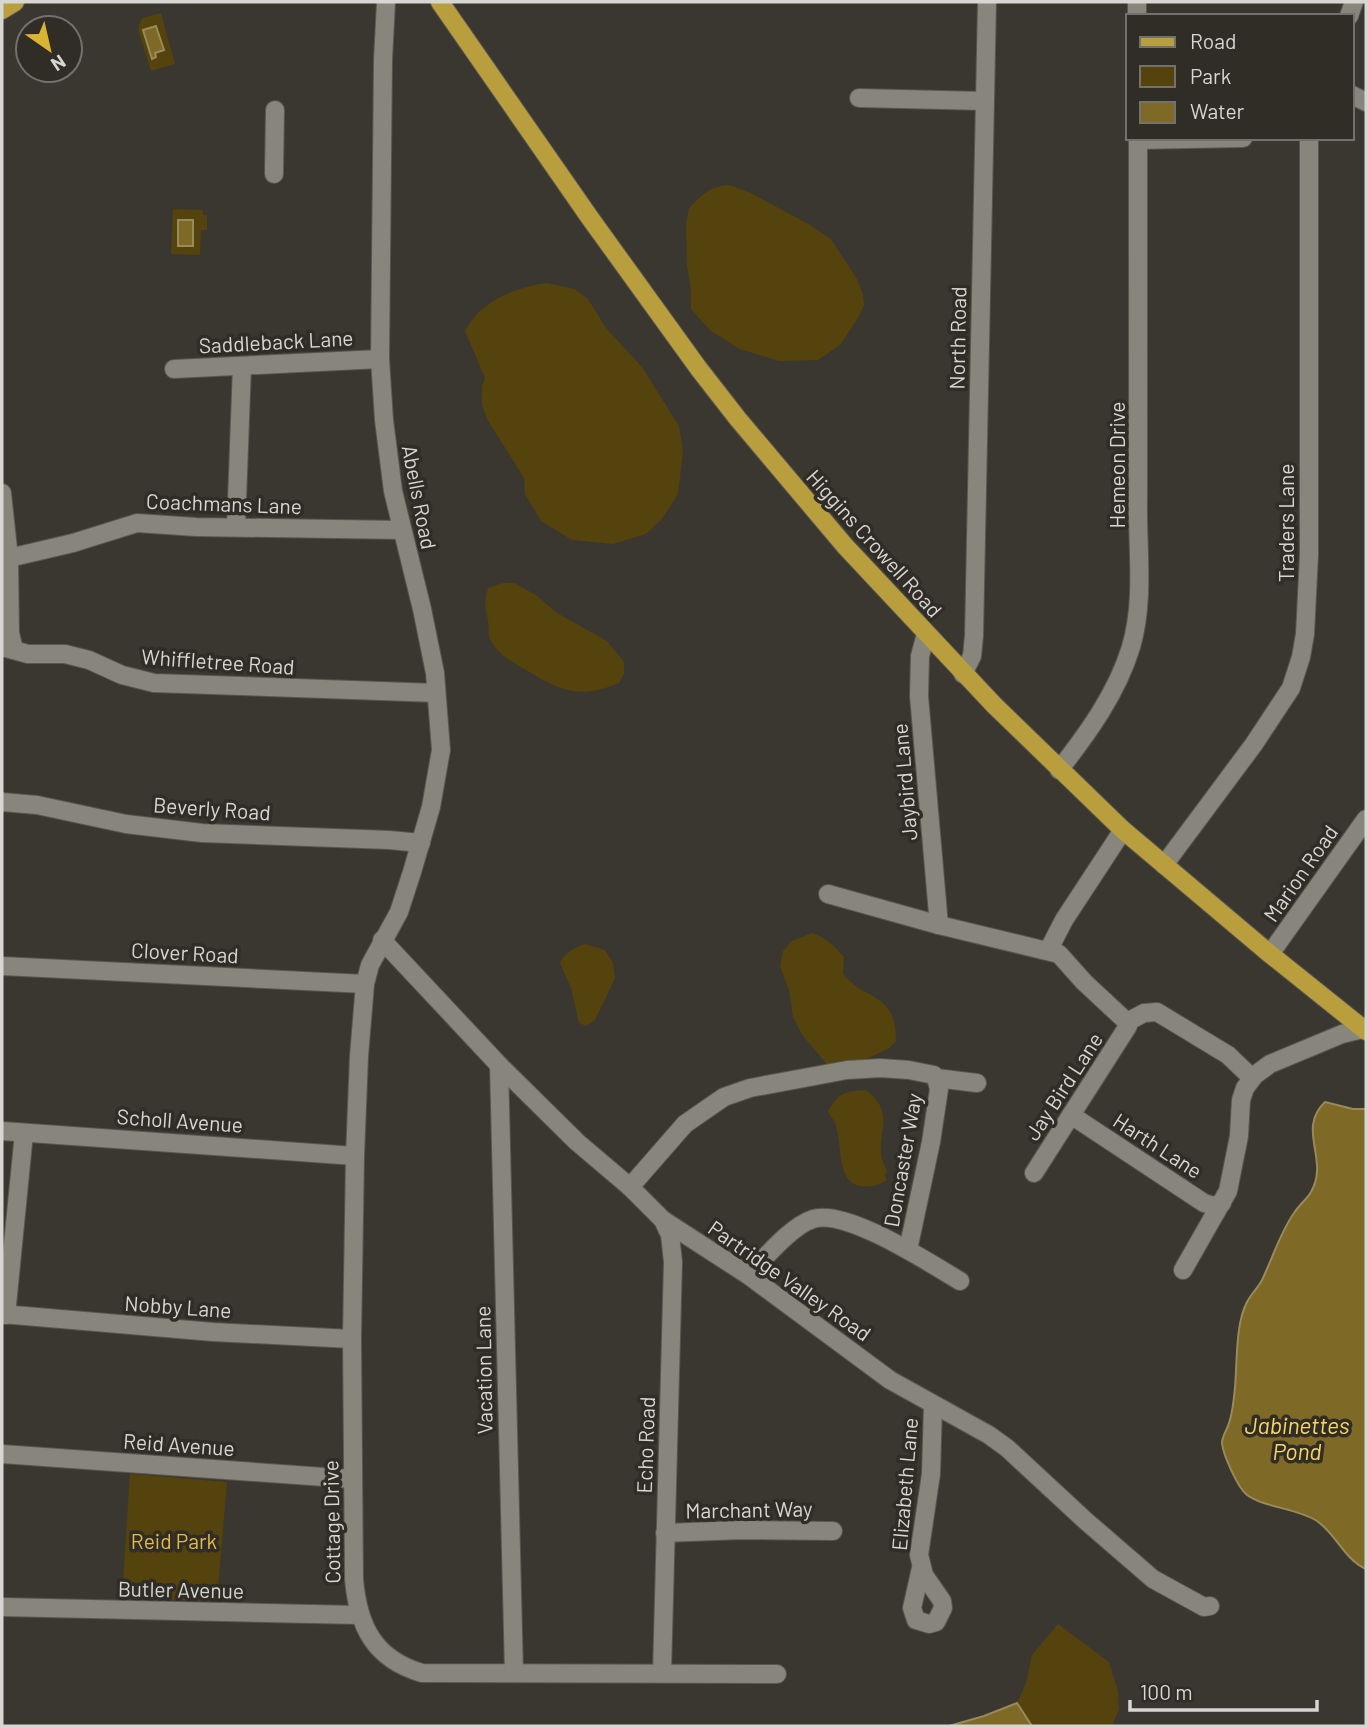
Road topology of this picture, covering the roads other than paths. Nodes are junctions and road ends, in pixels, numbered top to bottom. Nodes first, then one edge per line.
1 (15, 2) edge
2 (386, 2) edge
3 (440, 2) edge
4 (987, 2) edge
5 (2, 10) edge
6 (859, 98) dead end
7 (984, 101) junction
8 (275, 110) dead end
9 (1138, 140) edge
10 (1308, 140) edge
11 (274, 174) dead end
12 (380, 359) junction
13 (242, 366) junction
14 (174, 369) dead end
15 (2, 493) edge
16 (236, 527) junction
17 (401, 530) junction
18 (9, 558) junction
19 (926, 635) junction
20 (8, 649) edge
21 (963, 674) junction
22 (436, 693) junction
23 (1059, 770) junction
24 (2, 802) edge
25 (1366, 819) edge
26 (1123, 830) junction
27 (421, 843) junction
28 (1164, 865) junction
29 (828, 894) dead end
30 (939, 925) junction
31 (382, 940) junction
32 (1048, 951) junction
33 (1270, 954) junction
34 (2, 965) edge
35 (365, 985) junction
36 (1127, 1021) junction
37 (1365, 1030) edge
38 (499, 1065) junction
39 (936, 1078) junction
40 (1252, 1078) junction
41 (976, 1083) dead end
42 (1070, 1115) junction
43 (2, 1131) edge
44 (24, 1133) junction
45 (355, 1156) junction
46 (1034, 1173) dead end
47 (630, 1187) junction
48 (1222, 1203) junction
49 (663, 1220) junction
50 (908, 1250) junction
51 (1183, 1270) dead end
52 (748, 1275) junction
53 (960, 1282) dead end
54 (4, 1315) edge
55 (352, 1339) junction
56 (933, 1405) junction
57 (2, 1454) edge
58 (352, 1479) junction
59 (833, 1531) dead end
60 (665, 1533) junction
61 (921, 1567) dead end
62 (1210, 1606) dead end
63 (2, 1607) edge
64 (359, 1615) junction
65 (514, 1673) junction
66 (662, 1673) junction
67 (777, 1674) dead end

1 - 5 main road
2 - 12 street, Abells Road
3 - 19 main road, Higgins Crowell Road
4 - 7 street, North Road
6 - 7 street
7 - 21 street, North Road
8 - 11 street
9 - 23 street, Hemeon Drive
10 - 28 street, Traders Lane
12 - 13 street, Saddleback Lane
12 - 17 street, Abells Road
13 - 14 street, Saddleback Lane
13 - 16 street
15 - 18 street
16 - 17 street, Coachmans Lane
16 - 18 street, Coachmans Lane
17 - 22 street, Abells Road
18 - 20 street
19 - 21 main road, Higgins Crowell Road
19 - 30 street, Jaybird Lane
20 - 22 street, Whiffletree Road
21 - 23 main road, Higgins Crowell Road
22 - 27 street, Abells Road
23 - 26 main road, Higgins Crowell Road
24 - 27 street, Beverly Road
25 - 33 street, Marion Road
26 - 28 main road, Higgins Crowell Road
26 - 32 street
27 - 31 street, Abells Road
28 - 33 main road, Higgins Crowell Road
29 - 30 street
30 - 32 street
31 - 35 street, Abells Road
31 - 38 street, Partridge Valley Road
32 - 36 street
33 - 37 main road, Higgins Crowell Road
34 - 35 street, Clover Road
35 - 45 street, Cottage Drive
36 - 40 street
36 - 42 street, Jay Bird Lane
37 - 40 street
38 - 47 street, Partridge Valley Road
38 - 65 street, Vacation Lane
39 - 41 street
39 - 47 street
39 - 50 street, Doncaster Way
40 - 48 street
42 - 46 street, Jay Bird Lane
42 - 48 street, Harth Lane
43 - 44 street, Scholl Avenue
44 - 45 street, Scholl Avenue
44 - 54 street
45 - 55 street, Cottage Drive
47 - 49 street, Partridge Valley Road
48 - 51 street
49 - 52 street, Partridge Valley Road
49 - 60 street, Echo Road
50 - 52 street
50 - 53 street
52 - 56 street, Partridge Valley Road
54 - 55 street, Nobby Lane
55 - 58 street, Cottage Drive
56 - 61 street, Elizabeth Lane
56 - 62 street, Partridge Valley Road
57 - 58 street, Reid Avenue
58 - 64 street, Cottage Drive
59 - 60 street, Marchant Way
60 - 66 street, Echo Road
63 - 64 street, Butler Avenue
64 - 65 street, Cottage Drive
65 - 66 street, Cottage Drive
66 - 67 street, Cottage Drive

